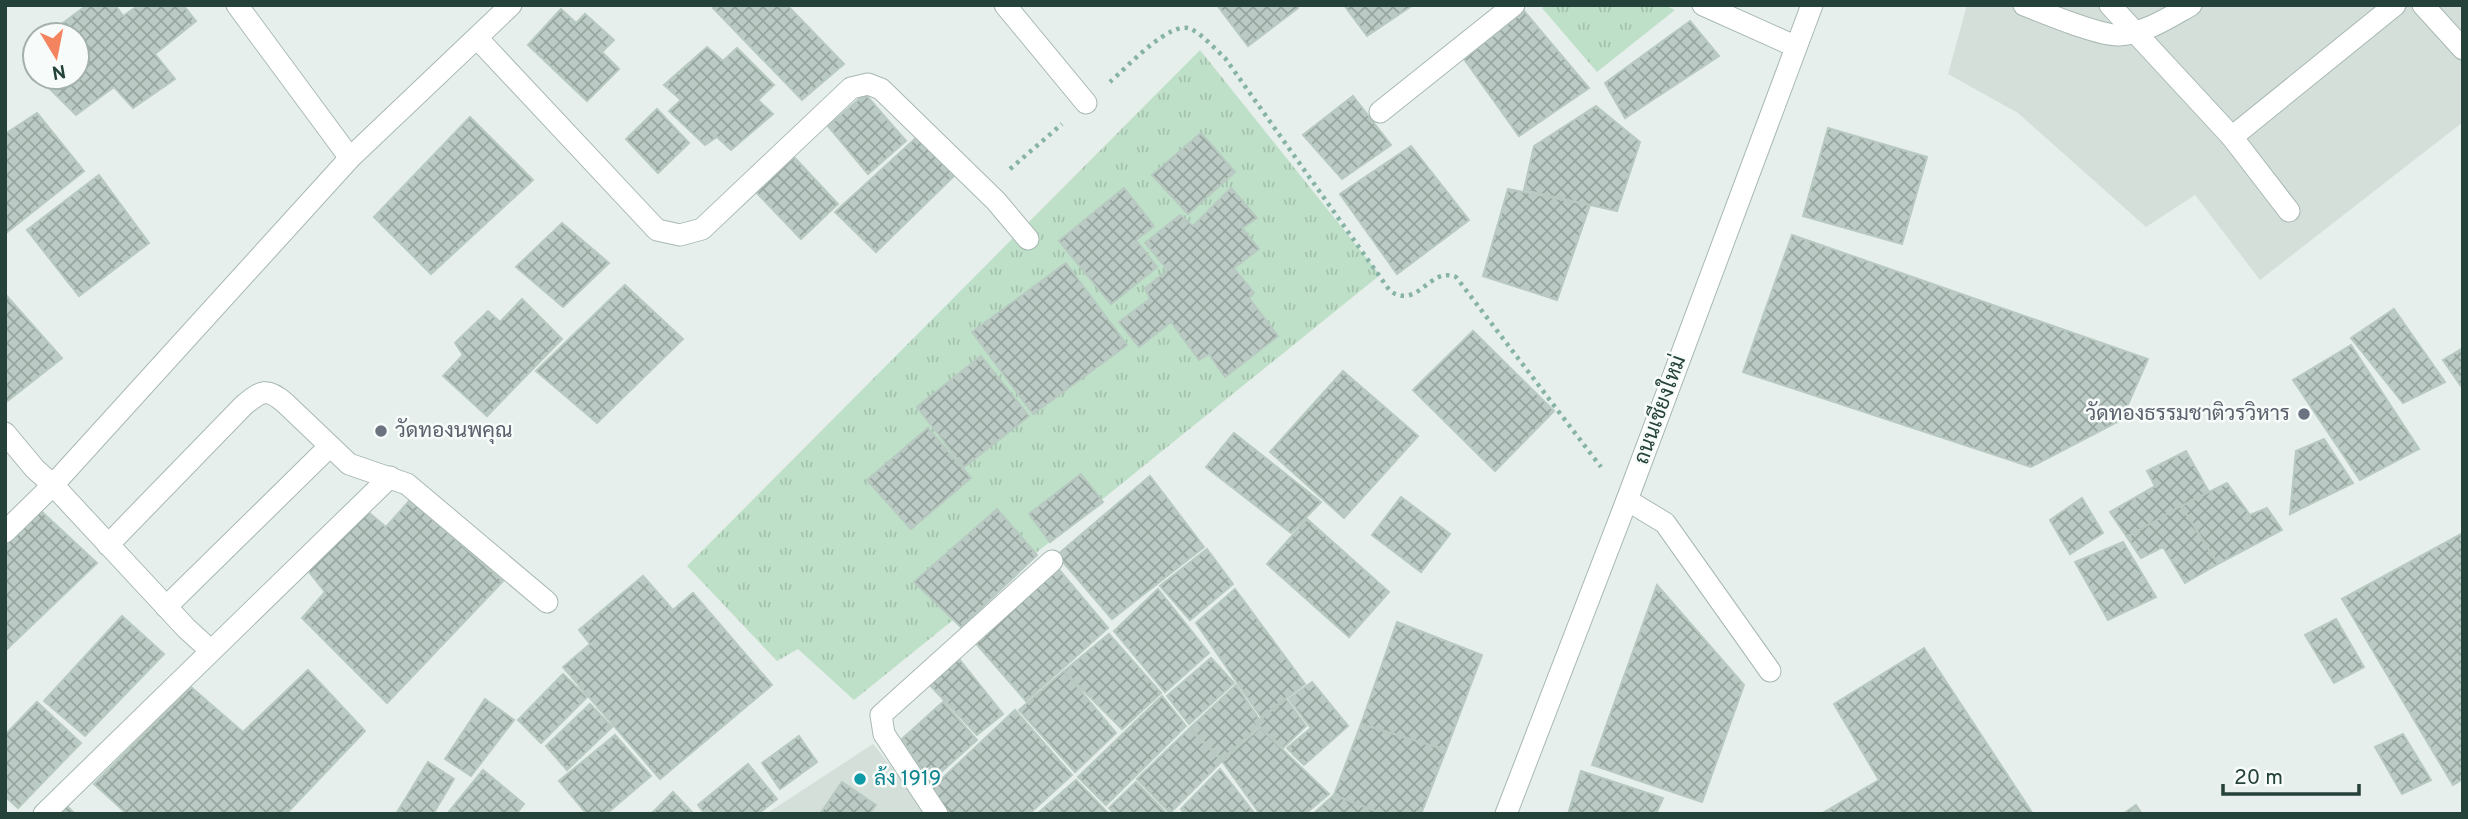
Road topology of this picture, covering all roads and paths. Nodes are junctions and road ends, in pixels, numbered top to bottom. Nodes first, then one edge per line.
1 (237, 5) edge
2 (512, 5) edge
3 (1005, 5) edge
4 (1514, 5) edge
5 (1703, 5) edge
6 (1812, 5) edge
7 (2024, 5) edge
8 (2110, 5) edge
9 (2191, 5) edge
10 (2395, 5) edge
11 (2423, 5) edge
12 (1191, 29) dead end
13 (2134, 32) junction
14 (478, 40) junction
15 (1798, 41) junction
16 (2463, 49) edge
17 (1086, 103) dead end
18 (1380, 112) dead end
19 (2232, 137) junction
20 (350, 158) junction
21 (2289, 211) dead end
22 (1025, 236) dead end
23 (5, 433) edge
24 (330, 446) junction
25 (390, 477) junction
26 (53, 485) junction
27 (1627, 500) junction
28 (5, 532) edge
29 (108, 545) junction
30 (1052, 561) dead end
31 (547, 602) dead end
32 (166, 607) junction
33 (210, 650) junction
34 (1770, 671) dead end
35 (44, 814) edge
36 (937, 814) edge
37 (1506, 814) edge

1 - 20 street
2 - 14 street
3 - 17 street
4 - 18 street
5 - 15 street
6 - 15 street, ถนนเชียงใหม่
7 - 13 street
8 - 13 street
9 - 13 street
10 - 19 street
11 - 16 street
12 - 27 path
13 - 19 street
14 - 20 street
14 - 22 street
15 - 27 street, ถนนเชียงใหม่
19 - 21 street
20 - 26 street
23 - 26 street
24 - 25 street
24 - 29 street
24 - 32 street
25 - 31 street
25 - 33 street
26 - 28 street
26 - 29 street
27 - 34 street
27 - 37 street, ถนนเชียงใหม่
29 - 32 street
30 - 36 street
32 - 33 street
33 - 35 street

